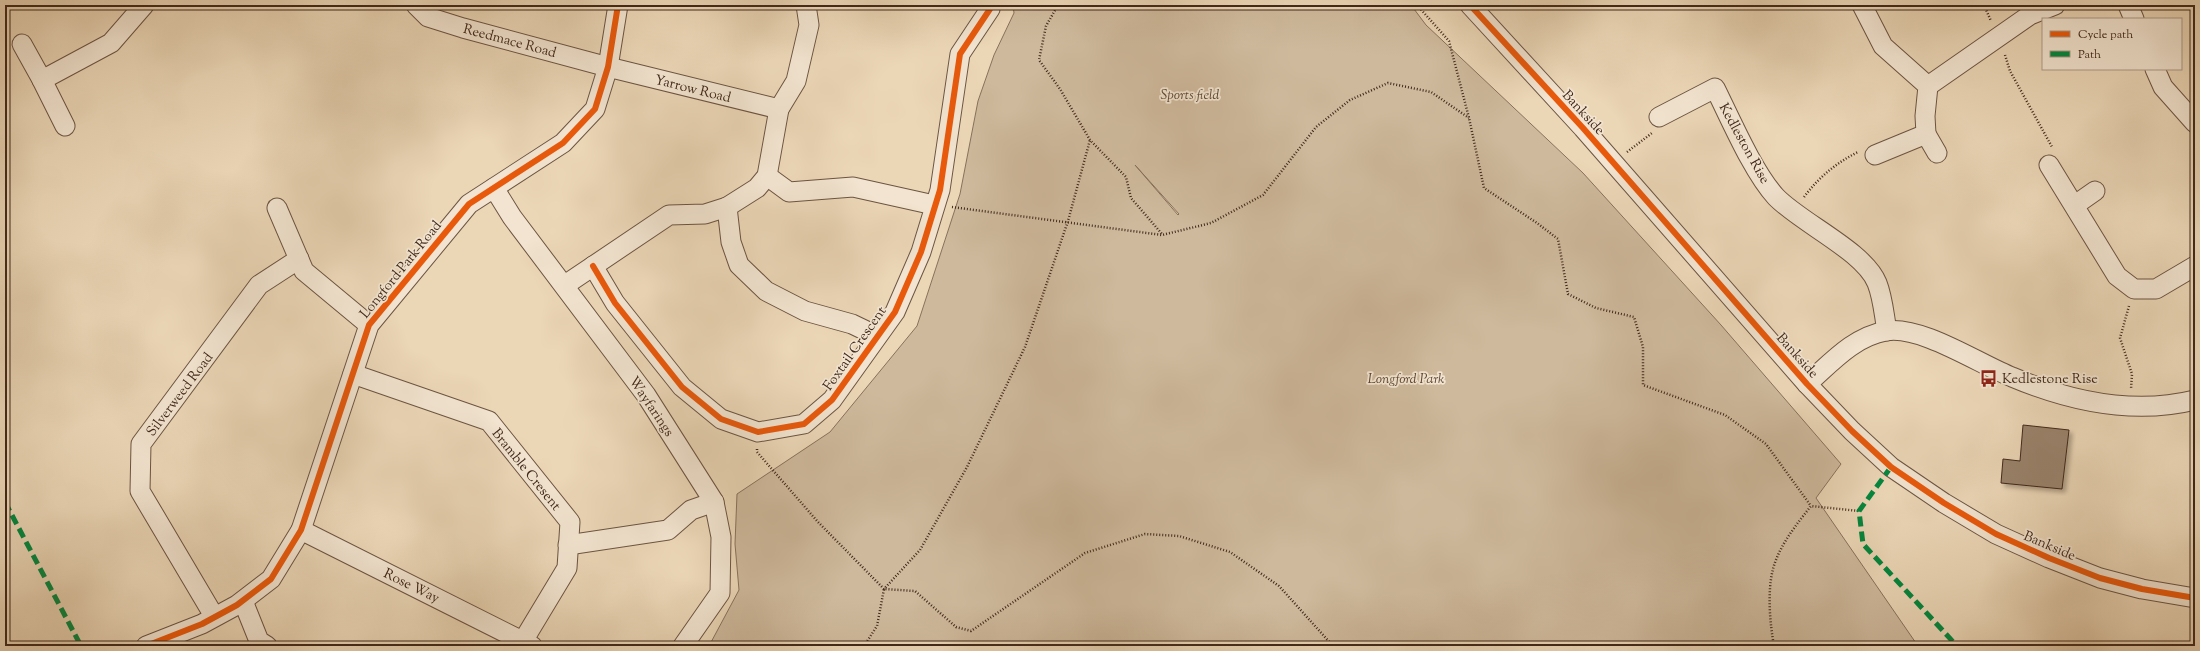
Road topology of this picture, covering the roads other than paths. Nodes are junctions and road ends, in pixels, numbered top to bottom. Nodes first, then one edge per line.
1 (144, 5) edge
2 (416, 5) edge
3 (618, 5) edge
4 (806, 5) edge
5 (988, 5) edge
6 (1470, 5) edge
7 (1862, 5) edge
8 (2055, 5) edge
9 (2128, 5) edge
10 (2134, 18) edge
11 (22, 44) dead end
12 (608, 67) junction
13 (2155, 70) edge
14 (42, 80) junction
15 (1928, 86) junction
16 (779, 108) junction
17 (1659, 117) road end
18 (2195, 123) edge
19 (65, 126) dead end
20 (1926, 134) junction
21 (1936, 153) dead end
22 (1875, 155) road end
23 (2049, 165) road end
24 (767, 176) junction
25 (494, 188) junction
26 (2095, 191) dead end
27 (934, 205) junction
28 (2075, 205) junction
29 (727, 207) junction
30 (278, 208) dead end
31 (299, 259) junction
32 (593, 266) junction
33 (2195, 266) edge
34 (565, 285) junction
35 (369, 325) junction
36 (1887, 331) junction
37 (877, 336) junction
38 (353, 374) junction
39 (1807, 384) junction
40 (2195, 400) edge
41 (714, 502) junction
42 (301, 530) junction
43 (568, 545) junction
44 (2195, 598) edge
45 (243, 601) junction
46 (214, 616) junction
47 (525, 644) edge
48 (146, 646) edge
49 (267, 646) edge
50 (683, 646) edge

1 - 14 street
2 - 12 street, Reedmace Road
3 - 12 street, Longford Park Road
4 - 16 street
5 - 27 street, Foxtail Crescent
6 - 39 street, Bankside
7 - 15 street
8 - 15 street
9 - 10 street
11 - 14 street
12 - 16 street, Yarrow Road
12 - 25 street, Longford Park Road
13 - 18 street
14 - 19 street
15 - 20 street
16 - 24 street
17 - 36 street, Kedleston Rise
20 - 21 street
20 - 22 street
23 - 28 street
24 - 27 street
24 - 29 street
25 - 34 street, Wayfarings
25 - 35 street, Longford Park Road
26 - 28 street
27 - 37 street, Foxtail Crescent
28 - 33 street
29 - 32 street
29 - 37 street
30 - 31 street
31 - 35 street
31 - 46 street, Silverweed Road
32 - 34 street
32 - 37 street, Foxtail Crescent
34 - 41 street, Wayfarings
35 - 38 street, Longford Park Road
36 - 39 street
36 - 40 street
38 - 42 street, Longford Park Road
38 - 43 street, Bramble Cresent
39 - 44 street, Bankside
41 - 43 street
41 - 50 street
42 - 45 street, Longford Park Road
42 - 47 street, Rose Way
43 - 47 street, Bramble Cresent
45 - 46 street, Longford Park Road
45 - 49 street
46 - 48 street, Longford Park Road

